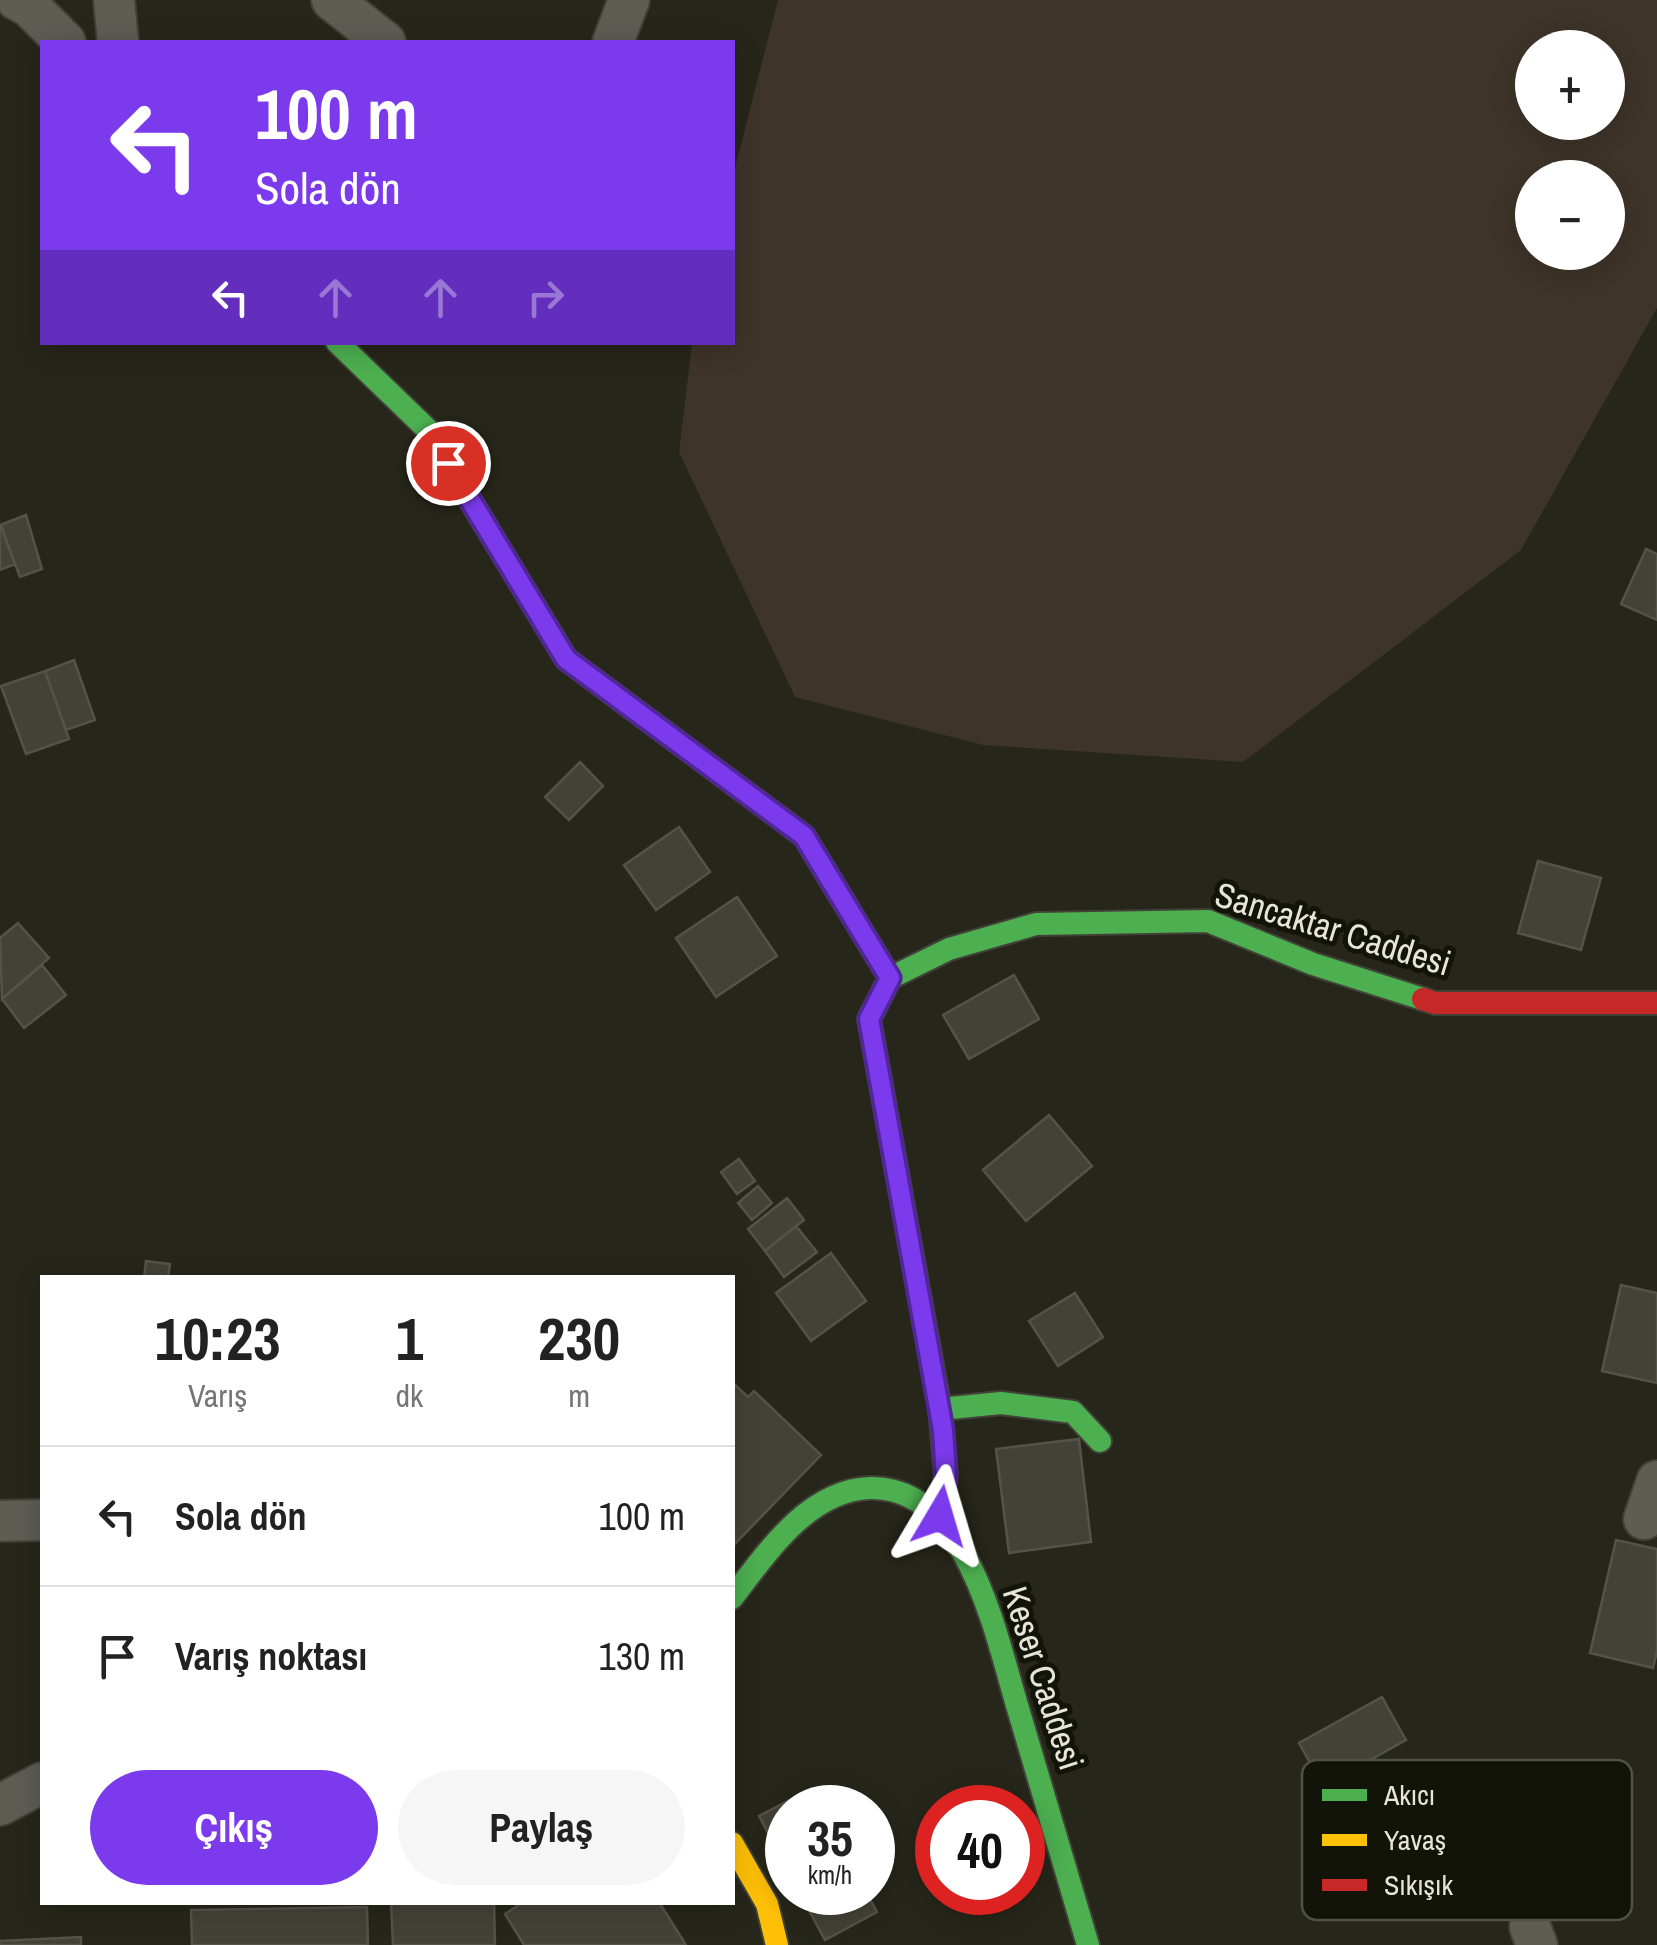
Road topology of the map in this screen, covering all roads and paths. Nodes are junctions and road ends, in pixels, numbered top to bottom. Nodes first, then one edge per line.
1 (17, 0) edge
2 (114, 0) edge
3 (332, 0) edge
4 (629, 0) edge
5 (64, 40) edge
6 (118, 40) edge
7 (382, 40) edge
8 (614, 40) edge
9 (340, 345) edge
10 (890, 978) junction
11 (1657, 1003) edge
12 (940, 1409) junction
13 (1100, 1440) dead end
14 (1657, 1481) edge
15 (940, 1516) junction
16 (1644, 1519) dead end
17 (40, 1520) edge
18 (0, 1521) edge
19 (735, 1594) edge
20 (40, 1785) edge
21 (0, 1805) edge
22 (735, 1848) edge
23 (777, 1945) edge
24 (1088, 1945) edge

1 - 5 street
2 - 6 street
3 - 7 street
4 - 8 street
9 - 10 street
10 - 11 street, Sancaktar Caddesi
10 - 12 street
12 - 13 street
12 - 15 street
14 - 16 street
15 - 19 street
15 - 24 street, Keser Caddesi
17 - 18 street
20 - 21 street
22 - 23 street

